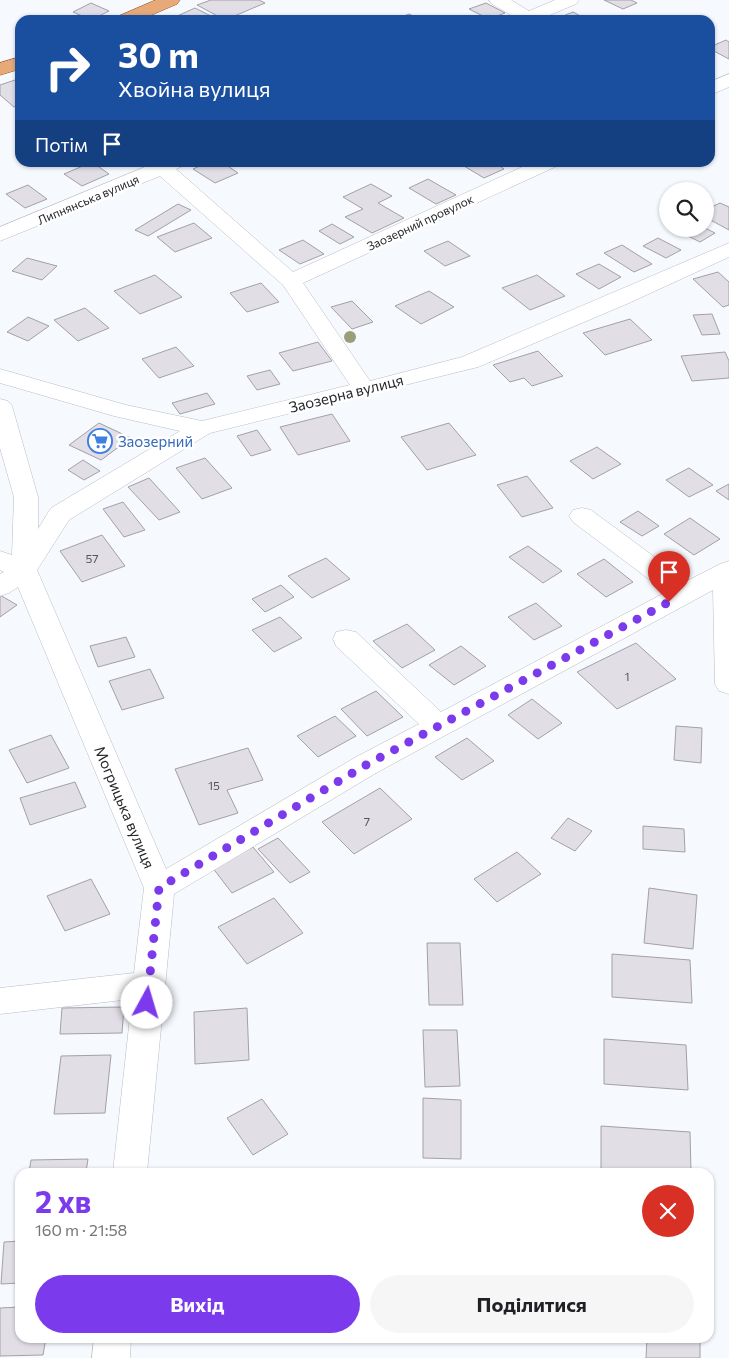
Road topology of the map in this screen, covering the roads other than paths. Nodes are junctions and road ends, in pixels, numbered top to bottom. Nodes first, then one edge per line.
1 (171, 0) edge
2 (498, 0) edge
3 (570, 0) edge
4 (136, 15) edge
5 (520, 15) edge
6 (535, 15) edge
7 (15, 64) edge
8 (0, 69) edge
9 (729, 80) edge
10 (715, 87) edge
11 (164, 167) edge
12 (171, 167) edge
13 (539, 167) edge
14 (0, 236) edge
15 (729, 248) edge
16 (291, 281) junction
17 (0, 376) edge
18 (364, 389) junction
19 (0, 406) edge
20 (202, 428) junction
21 (582, 516) dead end
22 (12, 565) edge
23 (727, 571) edge
24 (0, 587) edge
25 (685, 593) junction
26 (346, 639) dead end
27 (729, 684) edge
28 (438, 726) junction
29 (159, 888) junction
30 (149, 984) junction
31 (0, 1001) edge
32 (130, 1168) edge
33 (112, 1343) edge
34 (111, 1358) edge

1 - 4 main road
2 - 5 street
3 - 6 street
7 - 8 main road
9 - 10 street
11 - 14 street, Липнянська вулиця
12 - 16 street
13 - 16 street, Заозерний провулок
15 - 18 street, Заозерна вулиця
16 - 18 street
17 - 20 street
18 - 20 street, Заозерна вулиця
19 - 22 street
20 - 22 street, Заозерна вулиця
21 - 25 street
22 - 24 street, Заозерна вулиця
22 - 29 street, Могрицька вулиця
23 - 25 street
23 - 27 street
25 - 28 street
26 - 28 street
28 - 29 street
29 - 30 street, Могрицька вулиця
30 - 31 street
30 - 32 street, Могрицька вулиця
33 - 34 street

